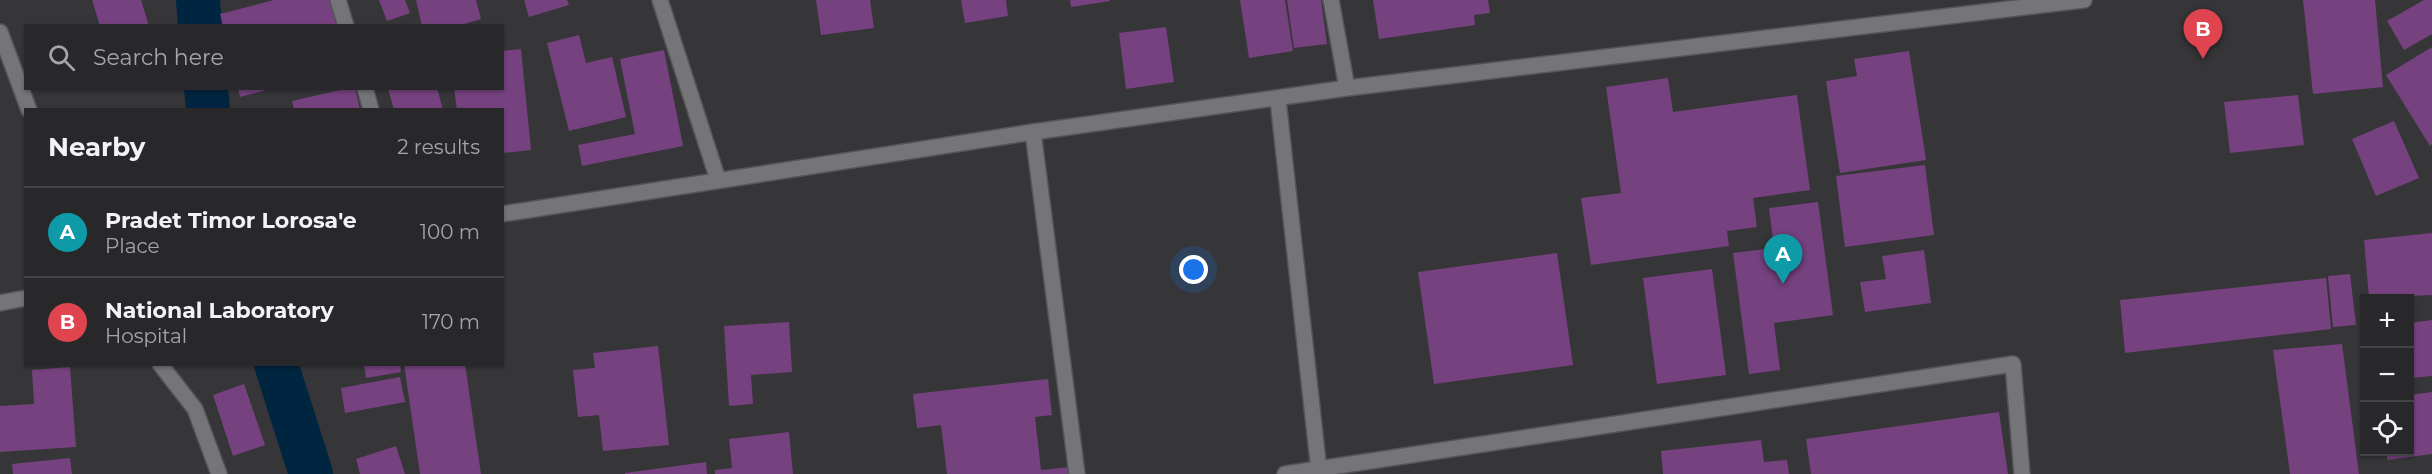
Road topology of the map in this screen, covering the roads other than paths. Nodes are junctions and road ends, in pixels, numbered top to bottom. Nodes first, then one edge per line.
1 (338, 0) edge
2 (660, 0) edge
3 (1331, 0) edge
4 (1934, 0) edge
5 (2084, 0) edge
6 (1936, 16) junction
7 (344, 24) edge
8 (0, 32) edge
9 (1347, 88) junction
10 (366, 90) edge
11 (1278, 99) junction
12 (28, 108) edge
13 (370, 108) edge
14 (1033, 132) junction
15 (718, 180) junction
16 (504, 214) edge
17 (24, 298) edge
18 (0, 303) edge
19 (162, 366) edge
20 (1318, 471) junction
21 (219, 474) edge
22 (1077, 474) edge
23 (1285, 474) edge
24 (2022, 474) edge

1 - 7 street
2 - 15 street
3 - 9 street
4 - 6 street
5 - 6 street
6 - 9 street
8 - 12 street
9 - 11 street
10 - 13 street
11 - 14 street
11 - 20 street
14 - 15 street
14 - 22 street
15 - 16 street
17 - 18 street
19 - 21 street
20 - 23 street
20 - 24 street

